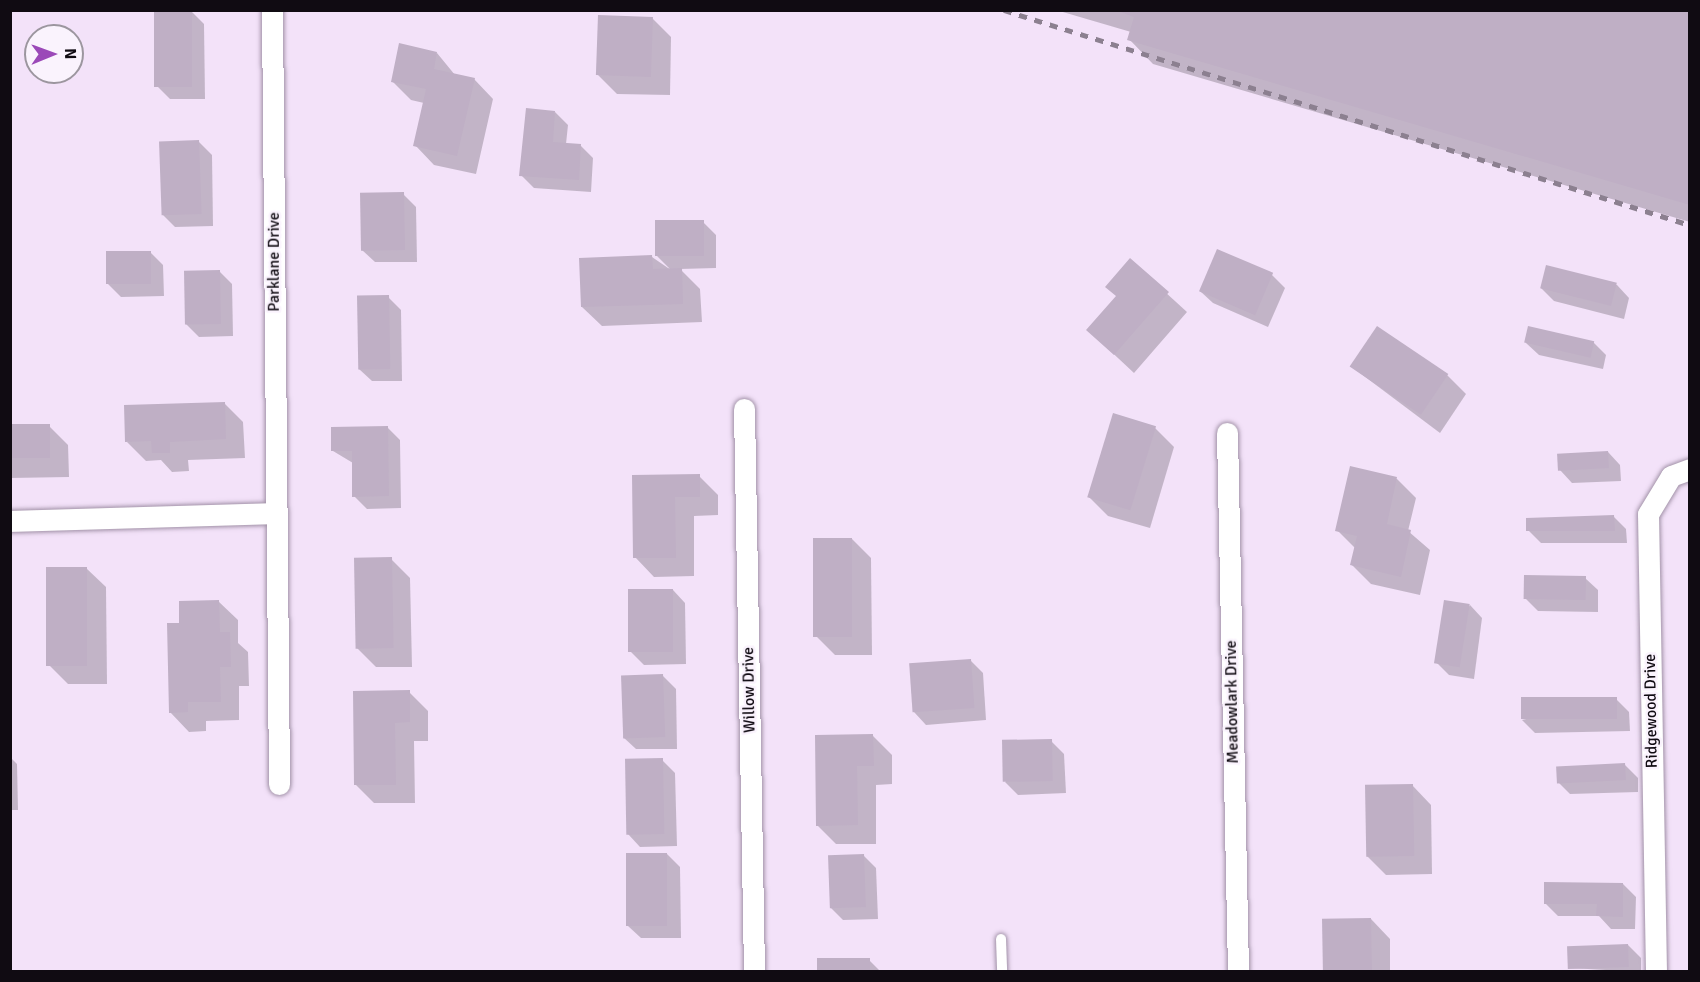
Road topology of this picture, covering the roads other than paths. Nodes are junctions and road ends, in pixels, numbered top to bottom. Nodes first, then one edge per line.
1 (272, 10) edge
2 (744, 409) dead end
3 (1227, 434) dead end
4 (1689, 469) edge
5 (276, 513) junction
6 (10, 521) edge
7 (279, 784) dead end
8 (1001, 939) dead end
9 (754, 972) edge
10 (1002, 972) edge
11 (1238, 972) edge
12 (1656, 972) edge

1 - 5 street, Parklane Drive
2 - 9 street, Willow Drive
3 - 11 street, Meadowlark Drive
4 - 12 street, Ridgewood Drive
5 - 6 street
5 - 7 street, Parklane Drive
8 - 10 lane

